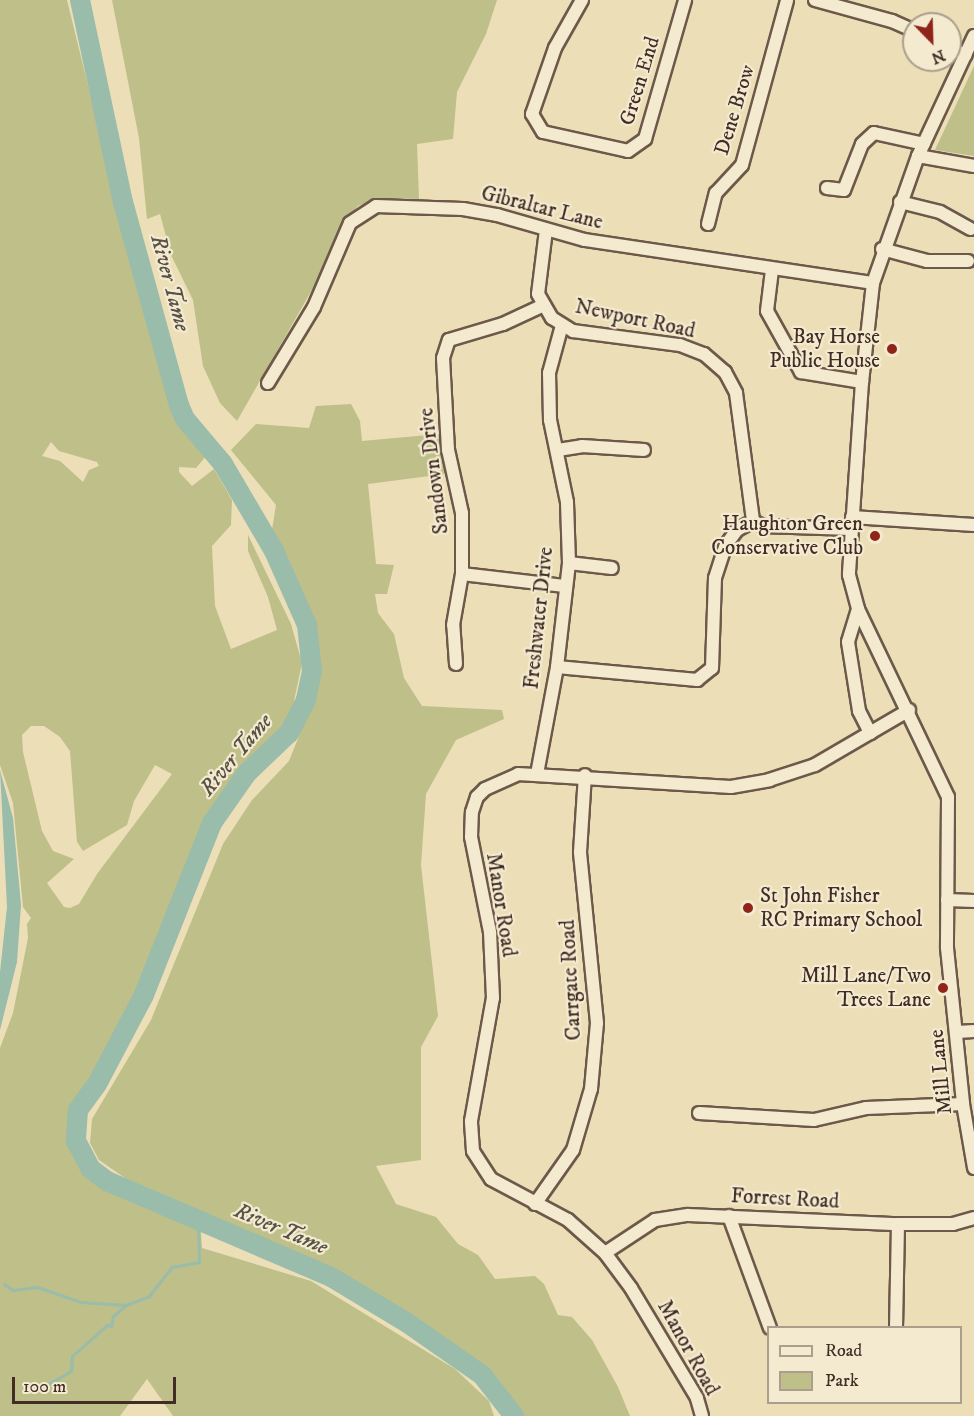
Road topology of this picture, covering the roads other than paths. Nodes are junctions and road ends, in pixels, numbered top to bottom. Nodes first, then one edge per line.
1 (582, 0) edge
2 (685, 0) edge
3 (787, 0) edge
4 (815, 0) edge
5 (837, 2) edge
6 (902, 26) edge
7 (974, 36) edge
8 (962, 54) edge
9 (965, 55) junction
10 (924, 144) junction
11 (918, 156) junction
12 (974, 166) edge
13 (827, 188) dead end
14 (900, 202) junction
15 (708, 224) dead end
16 (971, 229) dead end
17 (546, 230) junction
18 (882, 249) junction
19 (968, 261) dead end
20 (772, 270) junction
21 (873, 283) junction
22 (544, 305) junction
23 (562, 325) junction
24 (862, 382) junction
25 (268, 383) dead end
26 (558, 450) junction
27 (644, 450) dead end
28 (753, 521) junction
29 (851, 523) junction
30 (974, 525) edge
31 (569, 563) junction
32 (612, 568) dead end
33 (462, 574) junction
34 (564, 585) junction
35 (858, 609) junction
36 (456, 664) dead end
37 (557, 667) junction
38 (909, 710) junction
39 (870, 733) junction
40 (537, 774) junction
41 (585, 775) junction
42 (947, 900) junction
43 (974, 901) edge
44 (957, 1032) junction
45 (974, 1032) edge
46 (963, 1104) junction
47 (699, 1113) dead end
48 (974, 1166) edge
49 (535, 1204) junction
50 (729, 1216) junction
51 (974, 1218) edge
52 (898, 1224) junction
53 (605, 1253) junction
54 (769, 1326) edge
55 (896, 1326) edge
56 (702, 1416) edge

1 - 2 street, Green End
3 - 15 street, Dene Brow
4 - 5 street
5 - 6 street
7 - 9 street, Mill Lane
8 - 9 street
9 - 10 street, Mill Lane
10 - 11 street, Mill Lane
10 - 13 street
11 - 12 street
11 - 14 street, Mill Lane
14 - 16 street
14 - 18 street, Mill Lane
17 - 20 street, Gibraltar Lane
17 - 22 street, Newport Road
17 - 25 street, Gibraltar Lane
18 - 19 street
18 - 21 street, Mill Lane
20 - 21 street, Gibraltar Lane
20 - 24 street
21 - 24 street, Mill Lane
22 - 23 street, Newport Road
22 - 33 street, Sandown Drive
23 - 26 street, Freshwater Drive
23 - 28 street, Newport Road
24 - 29 street, Mill Lane
26 - 27 street
26 - 31 street, Freshwater Drive
28 - 29 street
28 - 37 street
29 - 30 street
29 - 35 street, Mill Lane
31 - 32 street
31 - 34 street, Freshwater Drive
33 - 34 street
33 - 36 street, Sandown Drive
34 - 37 street, Freshwater Drive
35 - 38 street, Mill Lane
35 - 39 street
37 - 40 street, Freshwater Drive
38 - 39 street, Manor Road
38 - 42 street, Mill Lane
39 - 41 street, Manor Road
40 - 41 street, Manor Road
40 - 49 street, Manor Road
41 - 49 street, Carrgate Road
42 - 43 street
42 - 44 street, Mill Lane
44 - 45 street
44 - 46 street, Mill Lane
46 - 47 street
46 - 48 street, Mill Lane
49 - 53 street, Manor Road
50 - 52 street, Forrest Road
50 - 53 street, Forrest Road
50 - 54 street
51 - 52 street, Forrest Road
52 - 55 street
53 - 56 street, Manor Road

